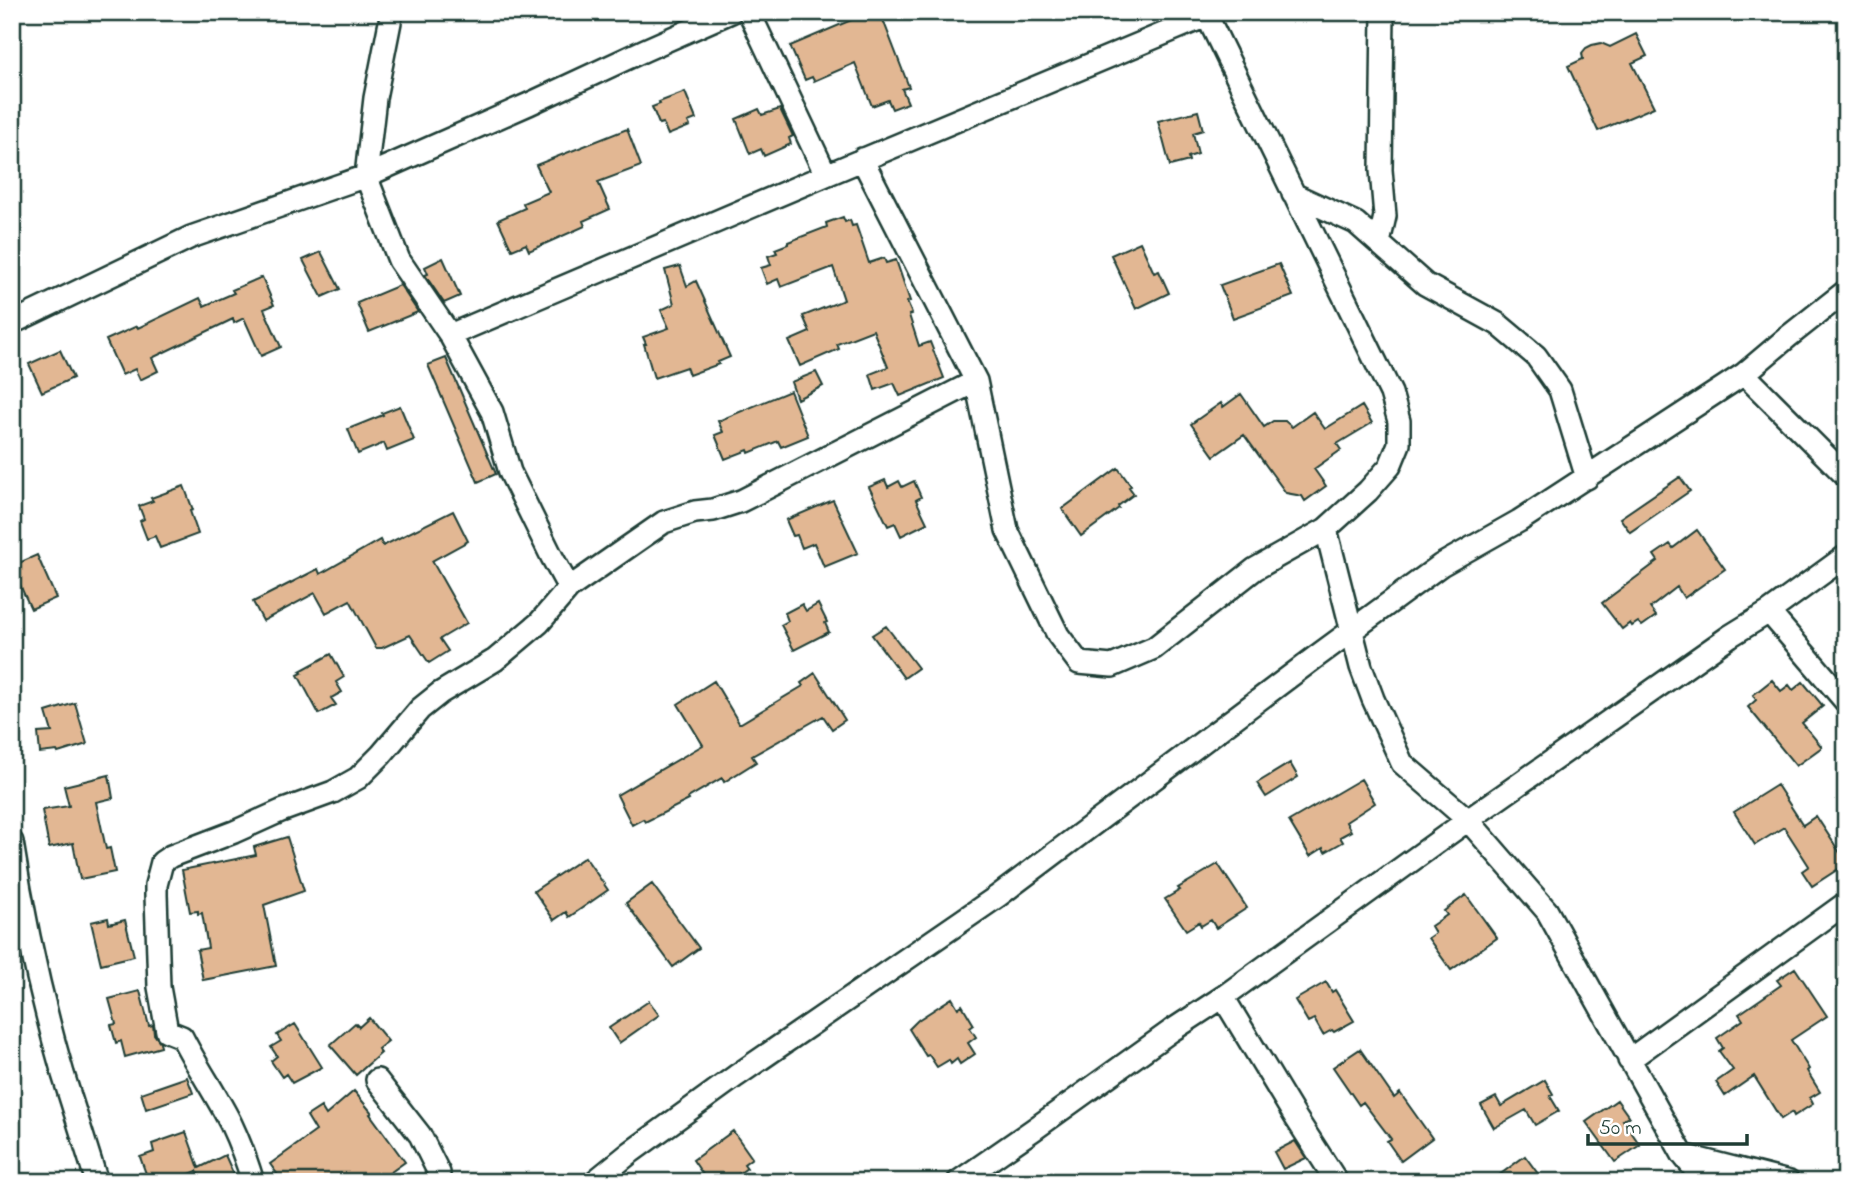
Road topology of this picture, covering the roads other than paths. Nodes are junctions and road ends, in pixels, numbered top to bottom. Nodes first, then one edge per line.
1 (392, 12) edge
2 (731, 12) edge
3 (749, 12) edge
4 (1383, 12) edge
5 (1205, 14) edge
6 (862, 159) junction
7 (826, 175) junction
8 (366, 176) junction
9 (1293, 194) junction
10 (1379, 243) junction
11 (1846, 291) edge
12 (12, 323) edge
13 (450, 335) junction
14 (1744, 374) junction
15 (976, 381) junction
16 (1846, 476) edge
17 (1587, 478) junction
18 (1326, 528) junction
19 (1846, 556) edge
20 (569, 588) junction
21 (1769, 612) junction
22 (1351, 631) junction
23 (1846, 702) edge
24 (1468, 820) junction
25 (12, 842) edge
26 (1846, 903) edge
27 (1223, 997) junction
28 (1629, 1060) junction
29 (377, 1080) dead end
30 (1683, 1155) junction
31 (97, 1182) edge
32 (253, 1182) edge
33 (438, 1182) edge
34 (594, 1182) edge
35 (957, 1182) edge
36 (1338, 1182) edge
37 (1705, 1182) edge
38 (1789, 1182) edge

1 - 8 street
2 - 8 street
3 - 7 street
4 - 10 street
5 - 6 street
5 - 9 street
6 - 7 street
6 - 15 street
7 - 13 street
8 - 12 street
8 - 13 street
9 - 10 street
9 - 18 street
10 - 17 street
11 - 14 street
13 - 20 street
14 - 16 street
14 - 17 street
15 - 18 street
15 - 20 street
17 - 22 street
18 - 22 street
19 - 21 street
20 - 32 street
21 - 23 street
21 - 24 street
22 - 24 street
22 - 34 street
24 - 27 street
24 - 28 street
25 - 31 street
26 - 28 street
27 - 35 street
27 - 36 street
28 - 30 street
29 - 33 street
30 - 37 street
30 - 38 street

